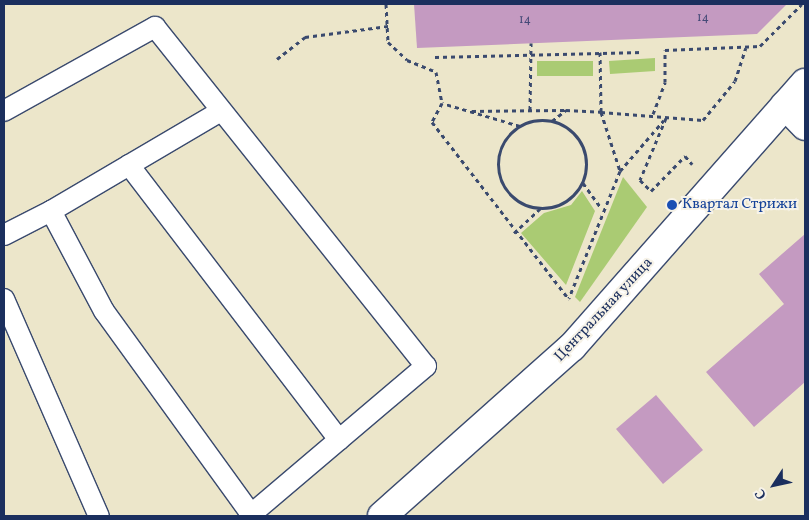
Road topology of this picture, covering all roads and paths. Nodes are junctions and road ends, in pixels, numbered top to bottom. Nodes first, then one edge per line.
1 (386, 4) edge
2 (802, 4) edge
3 (388, 26) junction
4 (531, 44) dead end
5 (746, 48) junction
6 (600, 52) junction
7 (643, 52) dead end
8 (530, 53) junction
9 (435, 57) dead end
10 (277, 58) dead end
11 (805, 83) edge
12 (442, 103) junction
13 (785, 105) junction
14 (530, 110) junction
15 (566, 110) junction
16 (4, 111) edge
17 (221, 111) junction
18 (467, 111) junction
19 (601, 112) junction
20 (653, 114) junction
21 (666, 118) junction
22 (552, 121) junction
23 (520, 126) junction
24 (805, 126) edge
25 (693, 164) dead end
26 (129, 165) junction
27 (620, 171) junction
28 (582, 182) junction
29 (541, 208) junction
30 (602, 208) junction
31 (51, 211) junction
32 (514, 233) junction
33 (4, 235) edge
34 (4, 299) edge
35 (569, 299) junction
36 (591, 326) junction
37 (339, 440) junction
38 (250, 515) edge
39 (99, 516) edge
40 (383, 516) edge

1 - 3 path
2 - 5 path
3 - 10 path
3 - 12 path
4 - 8 path
5 - 20 path
5 - 21 path
6 - 7 path
6 - 8 path
6 - 19 path
8 - 9 path
8 - 14 path
11 - 13 street, Центральная улица
12 - 18 path
12 - 32 path
13 - 24 street
13 - 36 street, Центральная улица
14 - 15 path
14 - 18 path
15 - 19 path
15 - 22 path
16 - 17 lane
17 - 26 lane
17 - 37 lane
18 - 23 path
19 - 20 path
19 - 27 path
20 - 21 path
21 - 25 path
21 - 27 path
22 - 23 path
22 - 28 path
23 - 29 path
26 - 31 lane
26 - 37 lane
27 - 30 path
28 - 29 path
28 - 30 path
29 - 32 path
30 - 35 path
31 - 33 lane
31 - 38 lane
32 - 35 path
34 - 39 lane
35 - 36 path
36 - 40 street, Центральная улица
37 - 38 lane

